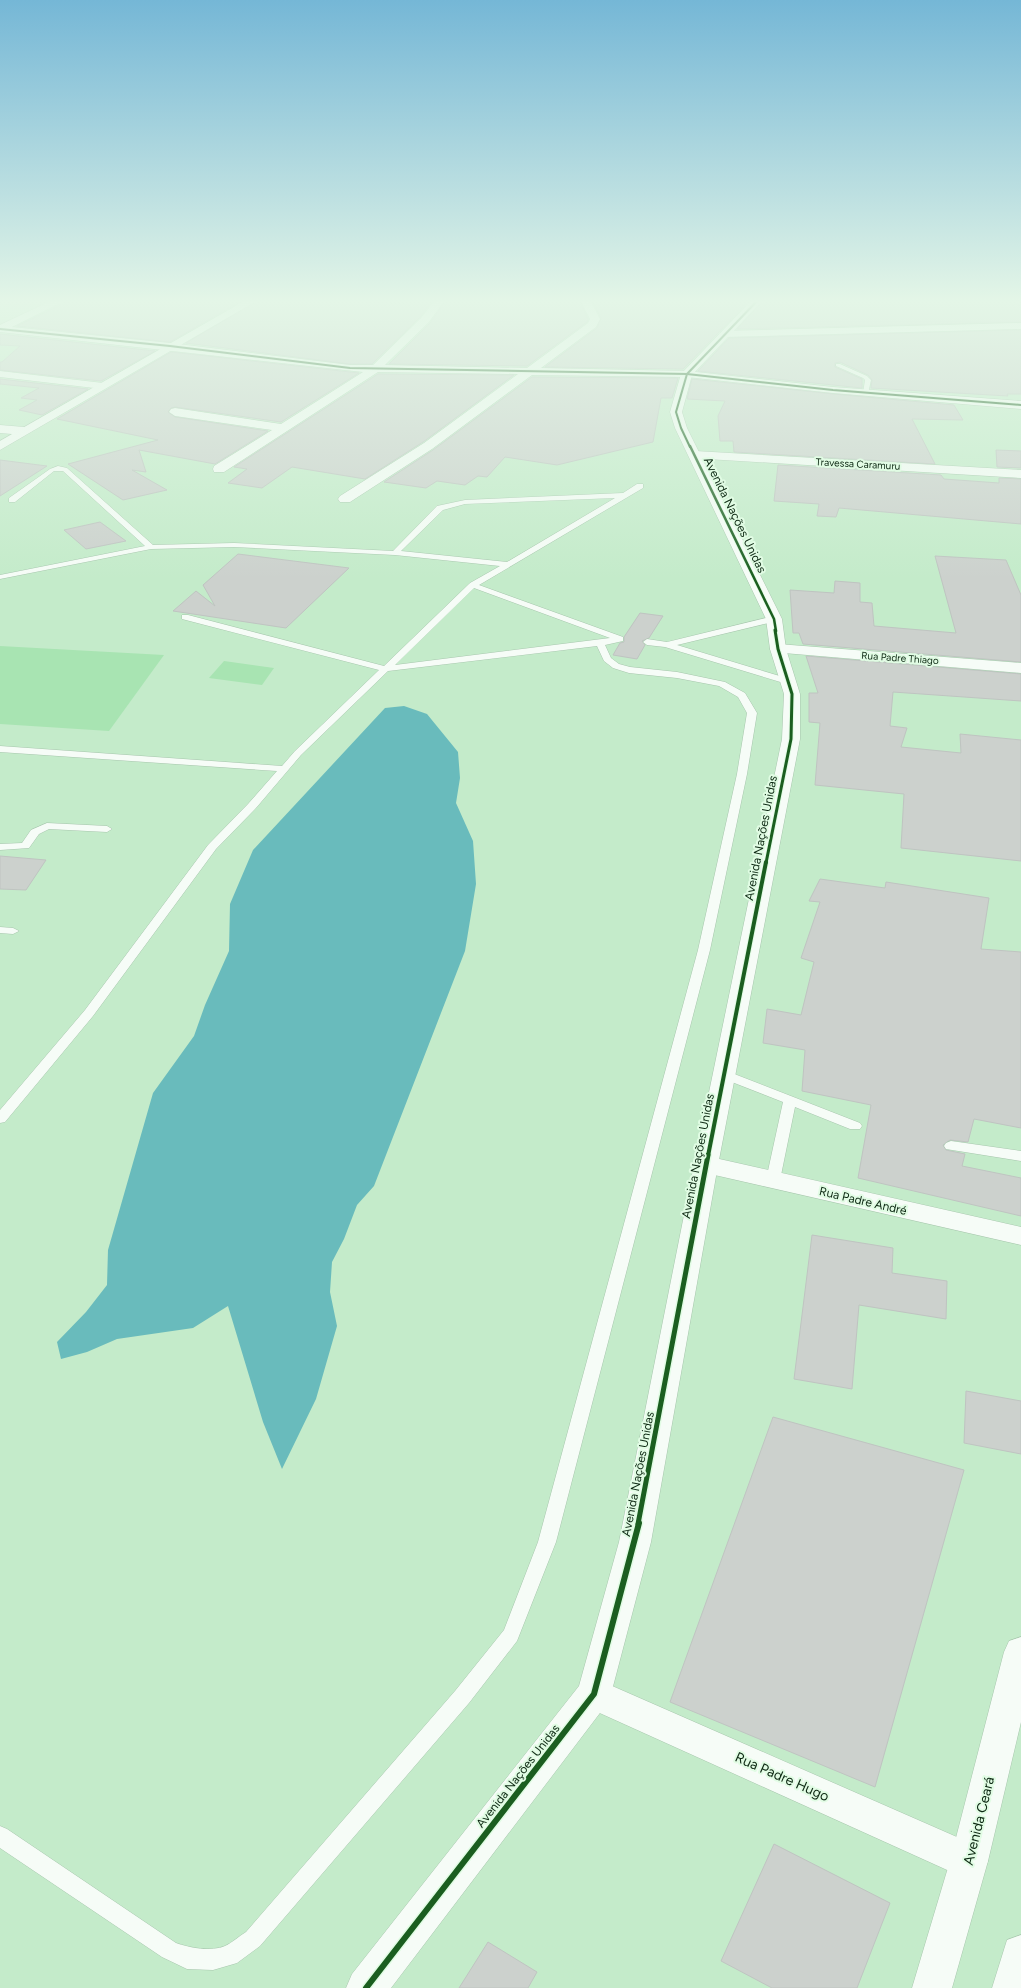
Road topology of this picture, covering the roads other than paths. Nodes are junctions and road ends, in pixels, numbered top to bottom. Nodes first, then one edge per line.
1 (91, 393) edge
2 (338, 393) edge
3 (500, 393) edge
4 (682, 393) edge
5 (866, 393) edge
6 (1021, 405) edge
7 (175, 412) dead end
8 (284, 428) junction
9 (0, 429) edge
10 (24, 431) junction
11 (0, 446) edge
12 (694, 455) junction
13 (219, 469) dead end
14 (1021, 474) edge
15 (640, 486) dead end
16 (626, 495) junction
17 (345, 499) dead end
18 (12, 500) dead end
19 (151, 547) junction
20 (395, 553) junction
21 (506, 564) junction
22 (0, 577) edge
23 (473, 586) junction
24 (185, 617) dead end
25 (774, 619) junction
26 (647, 642) dead end
27 (600, 643) junction
28 (666, 644) junction
29 (778, 649) junction
30 (1021, 668) edge
31 (385, 669) junction
32 (790, 682) junction
33 (0, 749) edge
34 (284, 769) junction
35 (107, 830) dead end
36 (0, 847) edge
37 (0, 930) edge
38 (13, 931) dead end
39 (724, 1074) junction
40 (790, 1100) junction
41 (0, 1119) edge
42 (855, 1126) dead end
43 (951, 1146) dead end
44 (1021, 1156) edge
45 (706, 1165) junction
46 (773, 1180) junction
47 (1021, 1236) edge
48 (1021, 1652) edge
49 (594, 1694) junction
50 (0, 1836) edge
51 (969, 1861) junction
52 (1021, 1954) edge
53 (366, 1988) edge
54 (932, 1988) edge
55 (1012, 1988) edge

1 - 10 street
2 - 8 street
3 - 17 street
4 - 12 street, Avenida Nações Unidas
5 - 6 street
7 - 8 street
8 - 13 street
9 - 10 street
10 - 11 street
12 - 14 street, Travessa Caramuru
12 - 25 street, Avenida Nações Unidas
15 - 16 lane
16 - 20 lane
16 - 21 lane
18 - 19 lane
19 - 20 lane
19 - 22 lane
20 - 21 lane
21 - 23 lane
23 - 27 lane
23 - 31 lane
24 - 31 lane
25 - 28 lane
25 - 29 street, Avenida Nações Unidas
26 - 28 lane
27 - 31 lane
27 - 50 lane
28 - 32 lane
29 - 30 street, Rua Padre Thiago
29 - 32 street, Avenida Nações Unidas
31 - 34 lane
32 - 39 street, Avenida Nações Unidas
33 - 34 lane
34 - 41 lane
35 - 36 lane
37 - 38 lane
39 - 40 lane
39 - 45 street, Avenida Nações Unidas
40 - 42 lane
40 - 46 lane
43 - 44 lane
45 - 46 street, Rua Padre André
45 - 49 street, Avenida Nações Unidas
46 - 47 street, Rua Padre André
48 - 51 street, Avenida Ceará
49 - 51 street, Rua Padre Hugo
49 - 53 street, Avenida Nações Unidas
51 - 54 street, Avenida Ceará
52 - 55 street

